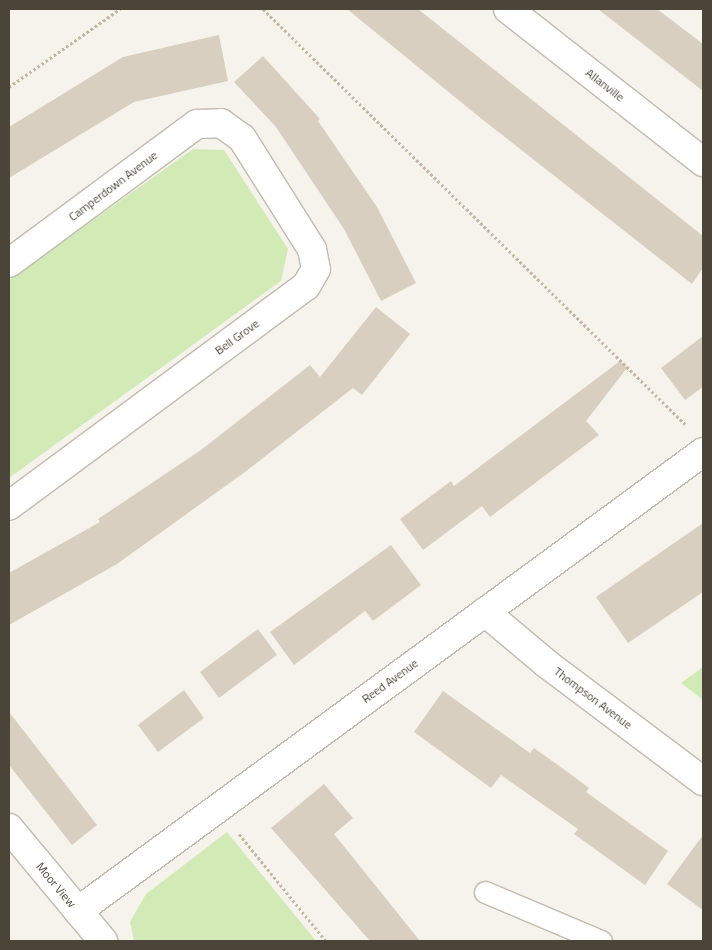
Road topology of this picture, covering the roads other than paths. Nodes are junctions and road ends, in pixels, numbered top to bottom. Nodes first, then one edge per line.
1 (508, 9) edge
2 (221, 123) joint
3 (703, 162) edge
4 (9, 263) edge
5 (703, 452) edge
6 (9, 506) edge
7 (485, 612) junction
8 (703, 781) edge
9 (9, 828) edge
10 (485, 892) dead end
11 (78, 911) junction
12 (102, 941) edge
13 (601, 941) edge

1 - 3 street, Allanville
2 - 4 street, Camperdown Avenue
2 - 6 street, Bell Grove
5 - 7 street, Reed Avenue
7 - 8 street, Thompson Avenue
7 - 11 street, Reed Avenue
9 - 11 street, Moor View
10 - 13 lane
11 - 12 street, Moor View

